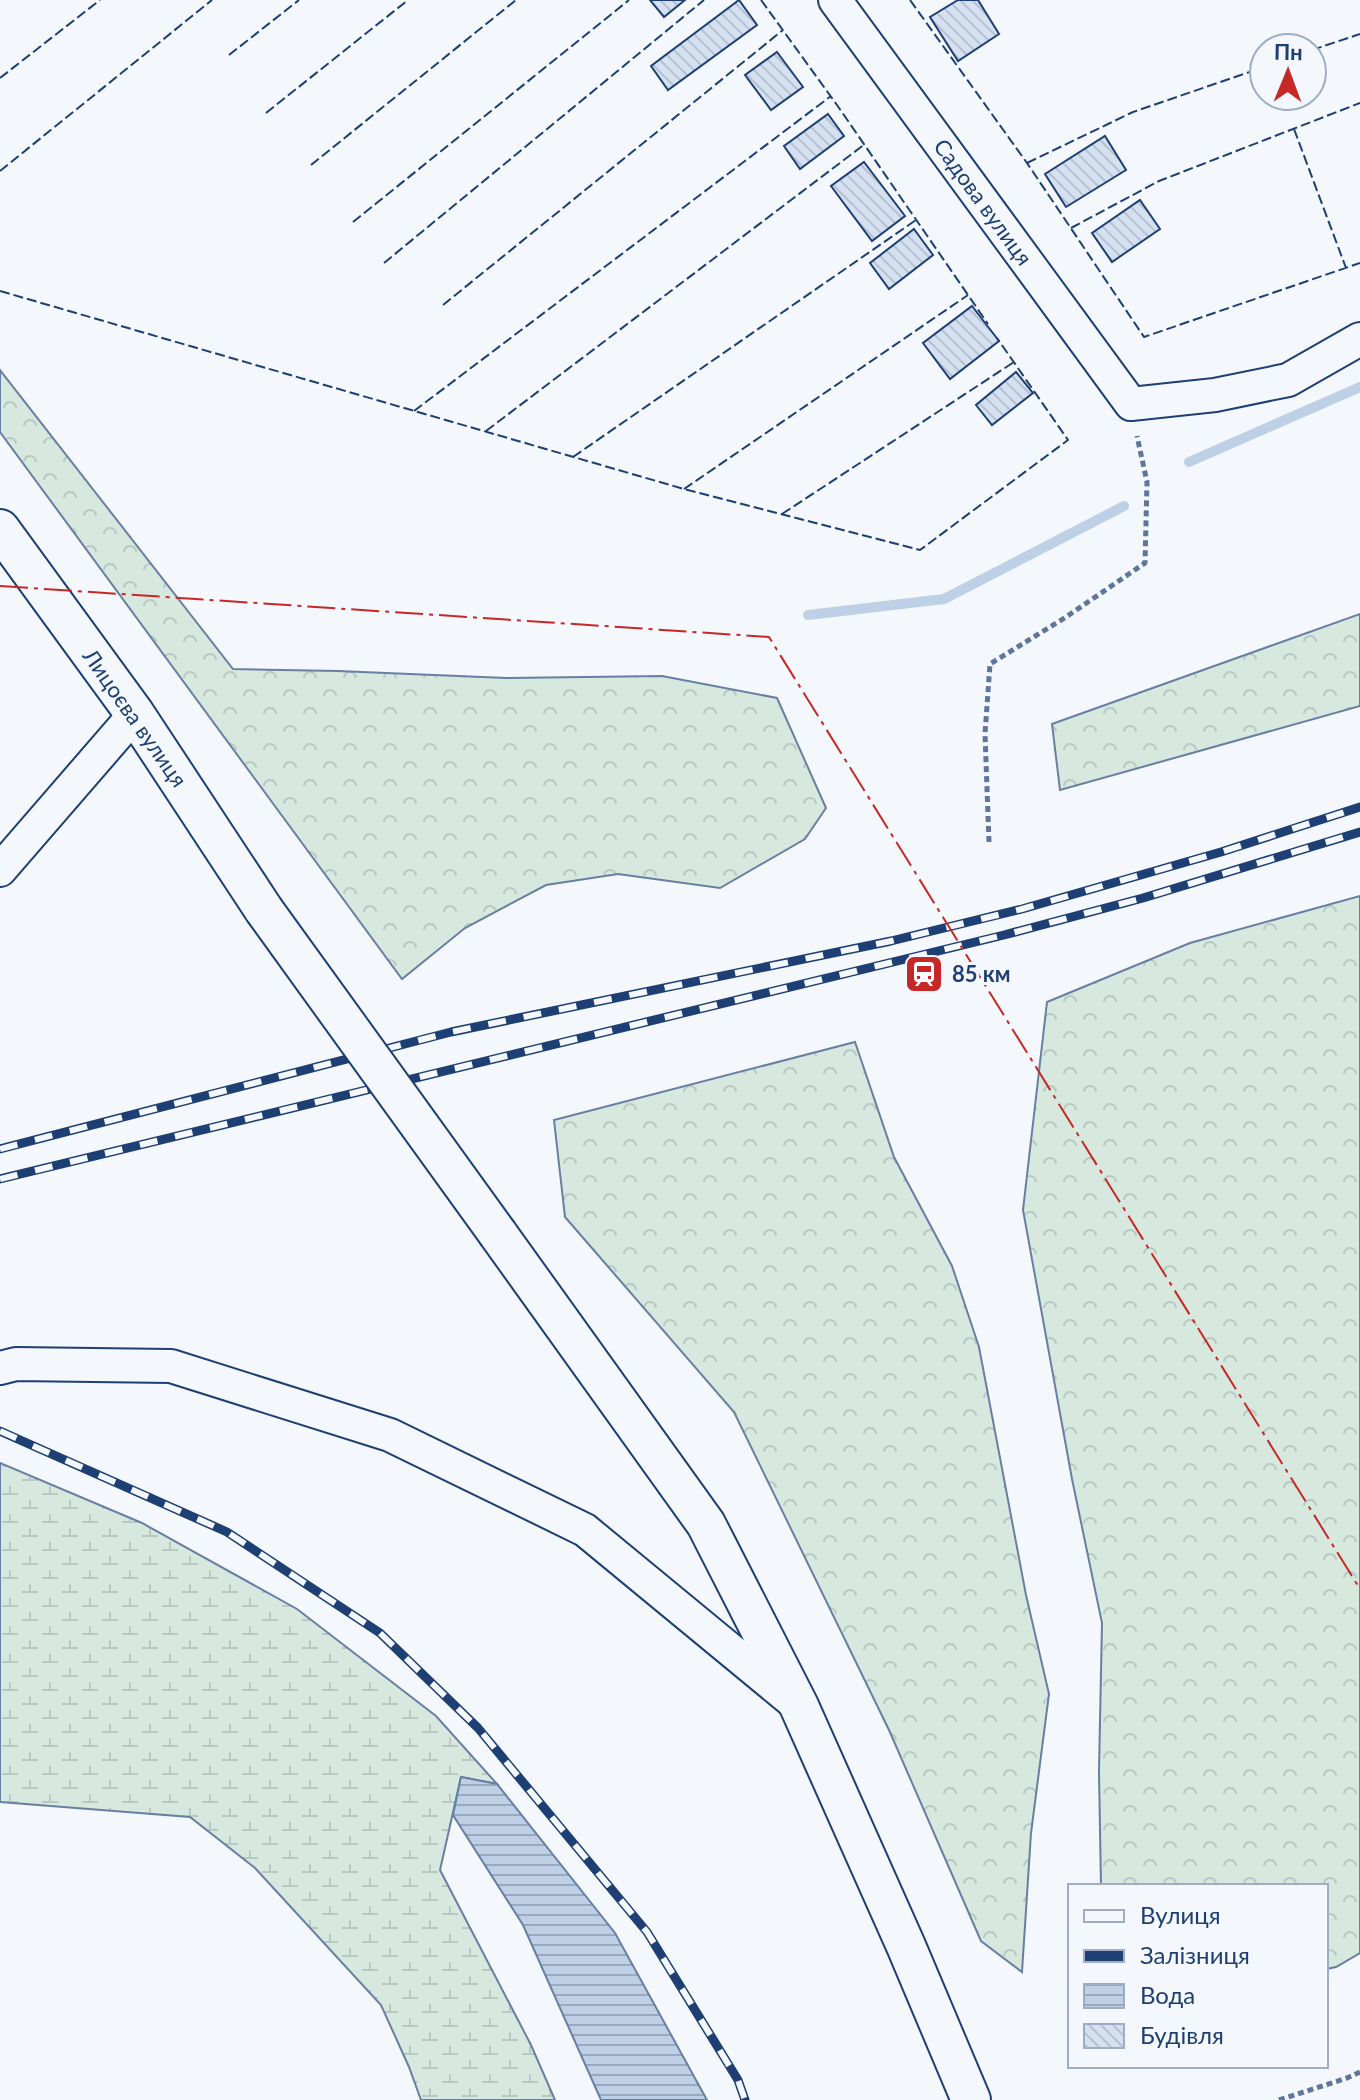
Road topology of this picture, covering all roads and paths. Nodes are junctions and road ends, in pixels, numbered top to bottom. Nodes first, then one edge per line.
1 (835, 0) edge
2 (1360, 339) edge
3 (1131, 404) junction
4 (0, 529) edge
5 (135, 714) junction
6 (989, 842) dead end
7 (0, 870) edge
8 (0, 1368) edge
9 (799, 1706) junction
10 (1360, 2072) edge
11 (971, 2100) edge
12 (1279, 2100) edge

1 - 3 street, Садова вулиця
2 - 3 street
3 - 6 path
4 - 5 street, Лицоєва вулиця
5 - 7 street
5 - 9 street, Лицоєва вулиця, bridge
8 - 9 street
9 - 11 street, Лицоєва вулиця
10 - 12 path

